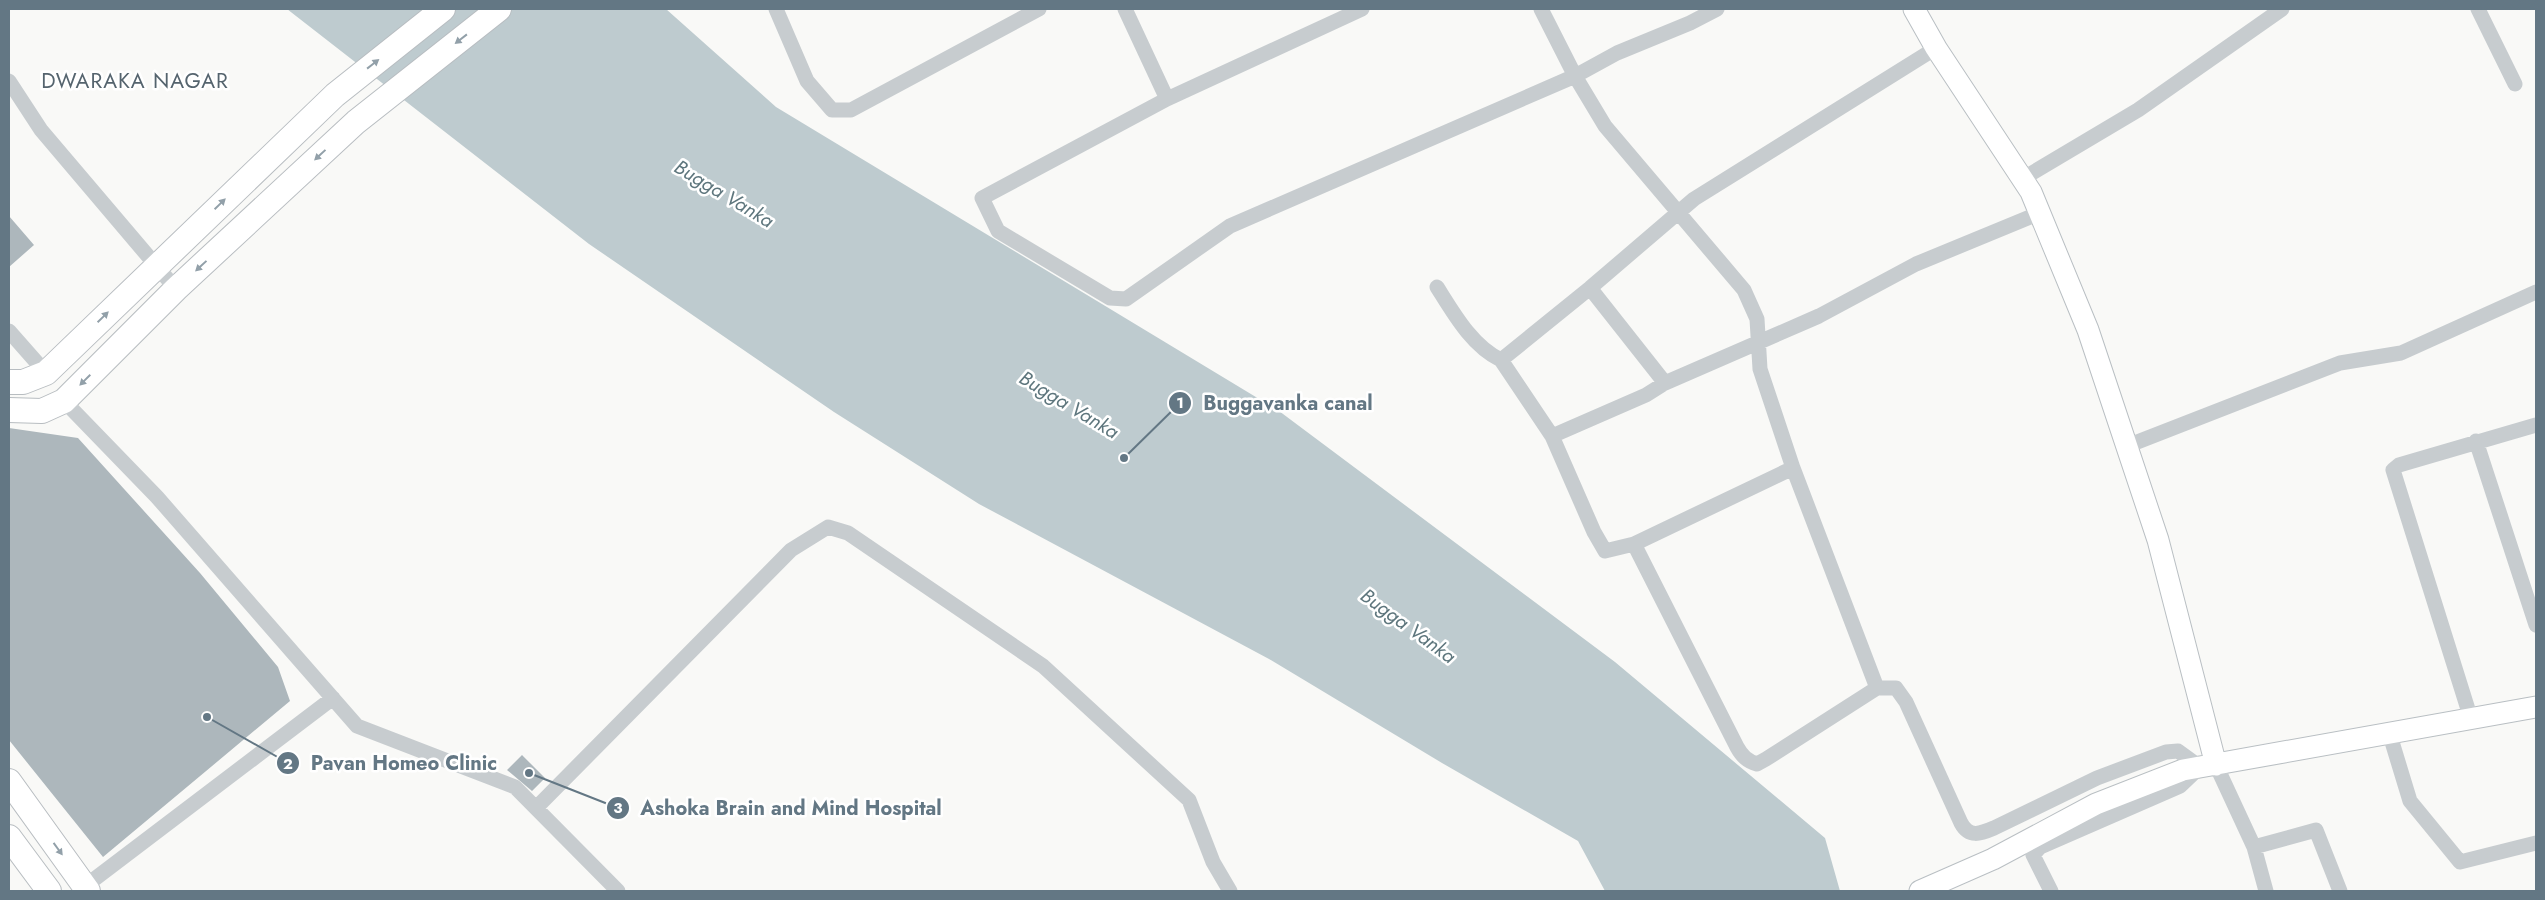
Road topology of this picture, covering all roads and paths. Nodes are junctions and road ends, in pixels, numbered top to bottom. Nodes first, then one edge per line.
1 (443, 9) edge
2 (499, 9) edge
3 (776, 9) edge
4 (1039, 9) edge
5 (1125, 9) edge
6 (1362, 9) edge
7 (1541, 9) edge
8 (1718, 9) edge
9 (1914, 9) edge
10 (2282, 9) edge
11 (2478, 9) edge
12 (1936, 48) junction
13 (1575, 76) junction
14 (9, 81) edge
15 (2515, 84) dead end
16 (1168, 99) junction
17 (2022, 178) junction
18 (2040, 213) junction
19 (1678, 214) junction
20 (157, 266) junction
21 (1437, 287) dead end
22 (1590, 288) junction
23 (176, 289) junction
24 (2536, 292) edge
25 (9, 331) edge
26 (1759, 342) junction
27 (1501, 360) junction
28 (46, 373) junction
29 (9, 382) edge
30 (1665, 383) junction
31 (64, 401) junction
32 (9, 410) edge
33 (2536, 425) edge
34 (1552, 436) junction
35 (2476, 441) junction
36 (2127, 446) junction
37 (1793, 468) junction
38 (1634, 544) junction
39 (2536, 625) edge
40 (1877, 688) junction
41 (333, 698) junction
42 (2536, 707) edge
43 (2471, 719) junction
44 (2389, 732) junction
45 (2208, 766) junction
46 (9, 781) edge
47 (536, 808) junction
48 (41, 826) junction
49 (2536, 843) edge
50 (11, 844) edge
51 (2254, 847) junction
52 (86, 889) edge
53 (49, 891) edge
54 (618, 891) edge
55 (1230, 891) edge
56 (1920, 891) edge
57 (2051, 891) edge
58 (2266, 891) edge
59 (2340, 891) edge

20 -> 1 main road
2 -> 23 main road
3 - 4 street
5 - 16 street
6 - 16 street
7 - 13 street
8 - 13 street
9 - 12 main road
10 - 17 street
11 - 15 street
12 - 17 main road
12 - 19 street
13 - 16 street
13 - 19 street
14 - 20 street
17 - 18 main road
18 - 26 street
18 - 36 main road
19 - 22 street
19 - 26 street
20 - 23 street
28 -> 20 main road
21 - 27 street
22 - 27 street
22 - 30 street
23 -> 31 main road
24 - 36 street
25 - 28 street
26 - 30 street
26 - 37 street
27 - 34 street
28 - 29 main road
30 - 34 street
31 - 32 main road
31 - 41 street
33 - 35 street
34 - 38 street
35 - 39 street
35 - 43 street
36 - 45 main road
37 - 38 street
37 - 40 street
38 - 40 street
40 - 45 street
41 - 47 street
41 - 52 street
42 - 43 main road
43 - 44 main road
44 - 45 main road
44 - 49 street
45 - 51 street
45 - 56 main road
45 - 57 street
46 - 48 main road
47 - 54 street
47 - 55 street
48 - 50 main road
48 -> 52 main road
50 - 53 main road
51 - 58 street
51 - 59 street

